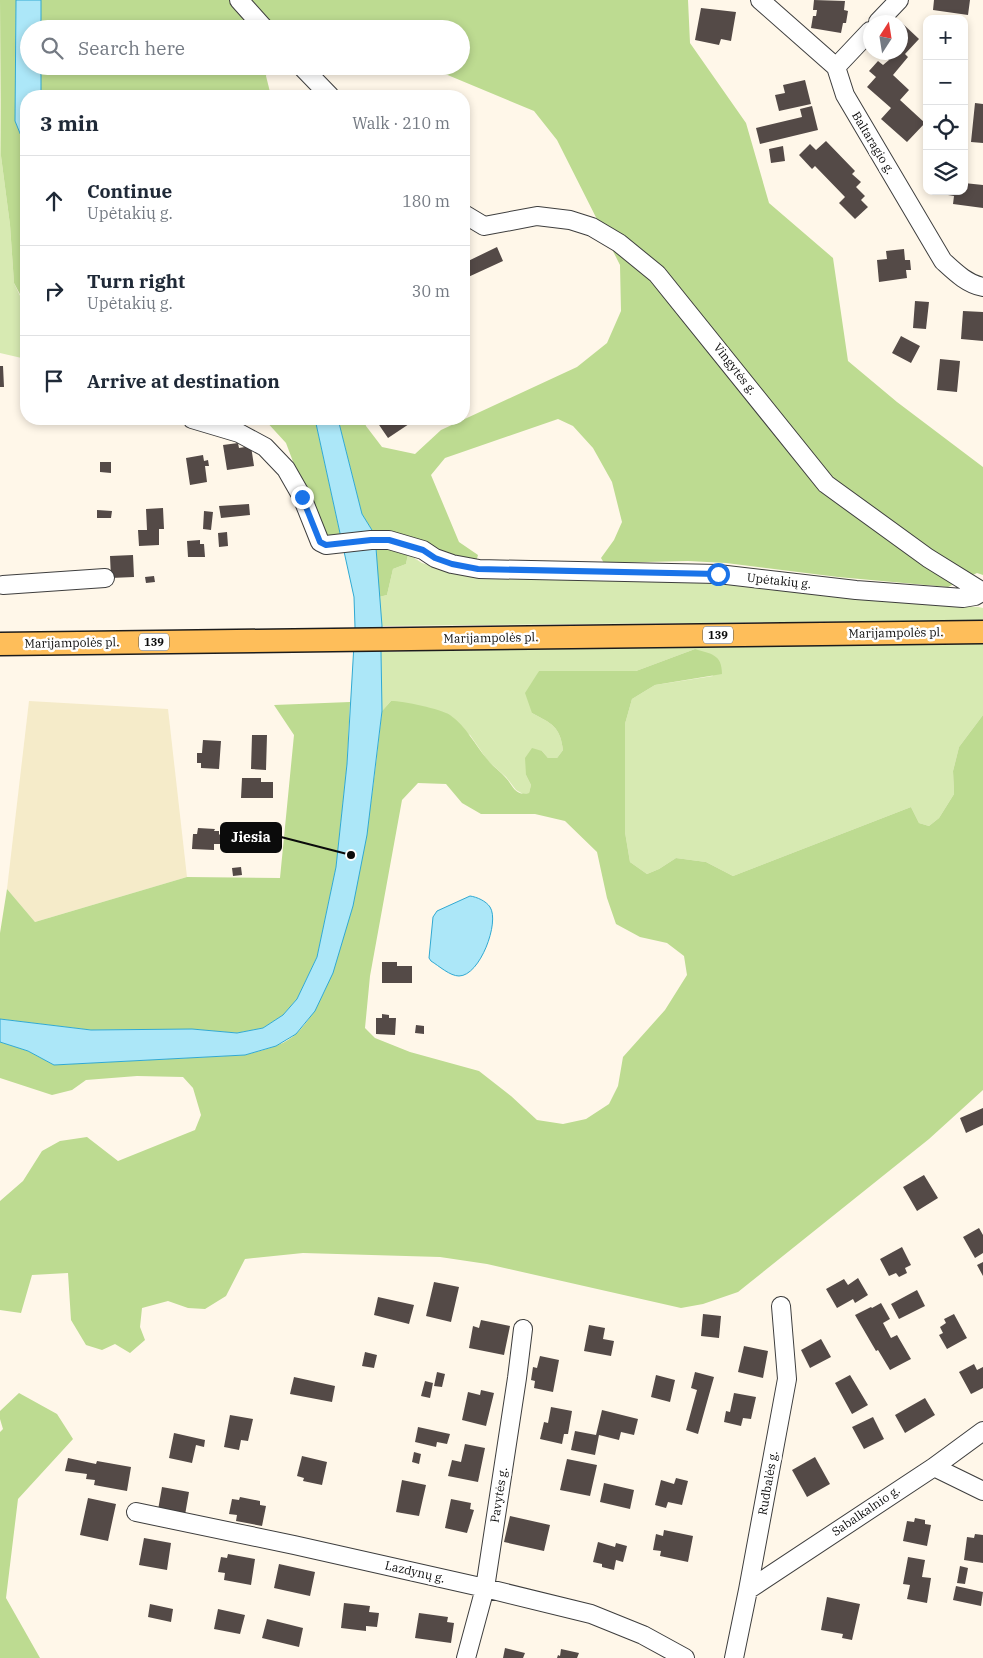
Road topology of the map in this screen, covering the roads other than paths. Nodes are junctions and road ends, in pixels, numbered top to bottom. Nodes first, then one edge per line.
1 (239, 0) edge
2 (760, 0) edge
3 (899, 0) edge
4 (885, 15) edge
5 (257, 20) edge
6 (863, 38) edge
7 (836, 67) junction
8 (310, 75) edge
9 (324, 90) edge
10 (470, 218) edge
11 (983, 287) edge
12 (212, 425) edge
13 (104, 578) dead end
14 (3, 585) dead end
15 (983, 592) edge
16 (983, 632) edge
17 (0, 644) edge
18 (781, 1306) dead end
19 (523, 1329) dead end
20 (983, 1431) edge
21 (934, 1466) junction
22 (983, 1492) edge
23 (136, 1512) dead end
24 (485, 1588) junction
25 (748, 1590) junction
26 (466, 1658) edge
27 (685, 1658) edge
28 (734, 1658) edge

1 - 5 street
2 - 7 street
3 - 4 street
6 - 7 street
7 - 11 street, Baltaragio g.
8 - 9 street
10 - 15 street, Vingytės g.
12 - 15 street, Upėtakių g.
13 - 14 street
16 - 17 main road, Marijampolės pl. / 139
18 - 25 street, Rudbalės g.
19 - 24 street, Pavytės g.
20 - 21 street, Sabalkalnio g.
21 - 22 street
21 - 25 street, Sabalkalnio g.
23 - 24 street, Lazdynų g.
24 - 26 street, Pavytės g.
24 - 27 street, Lazdynų g.
25 - 28 street, Rudbalės g.

